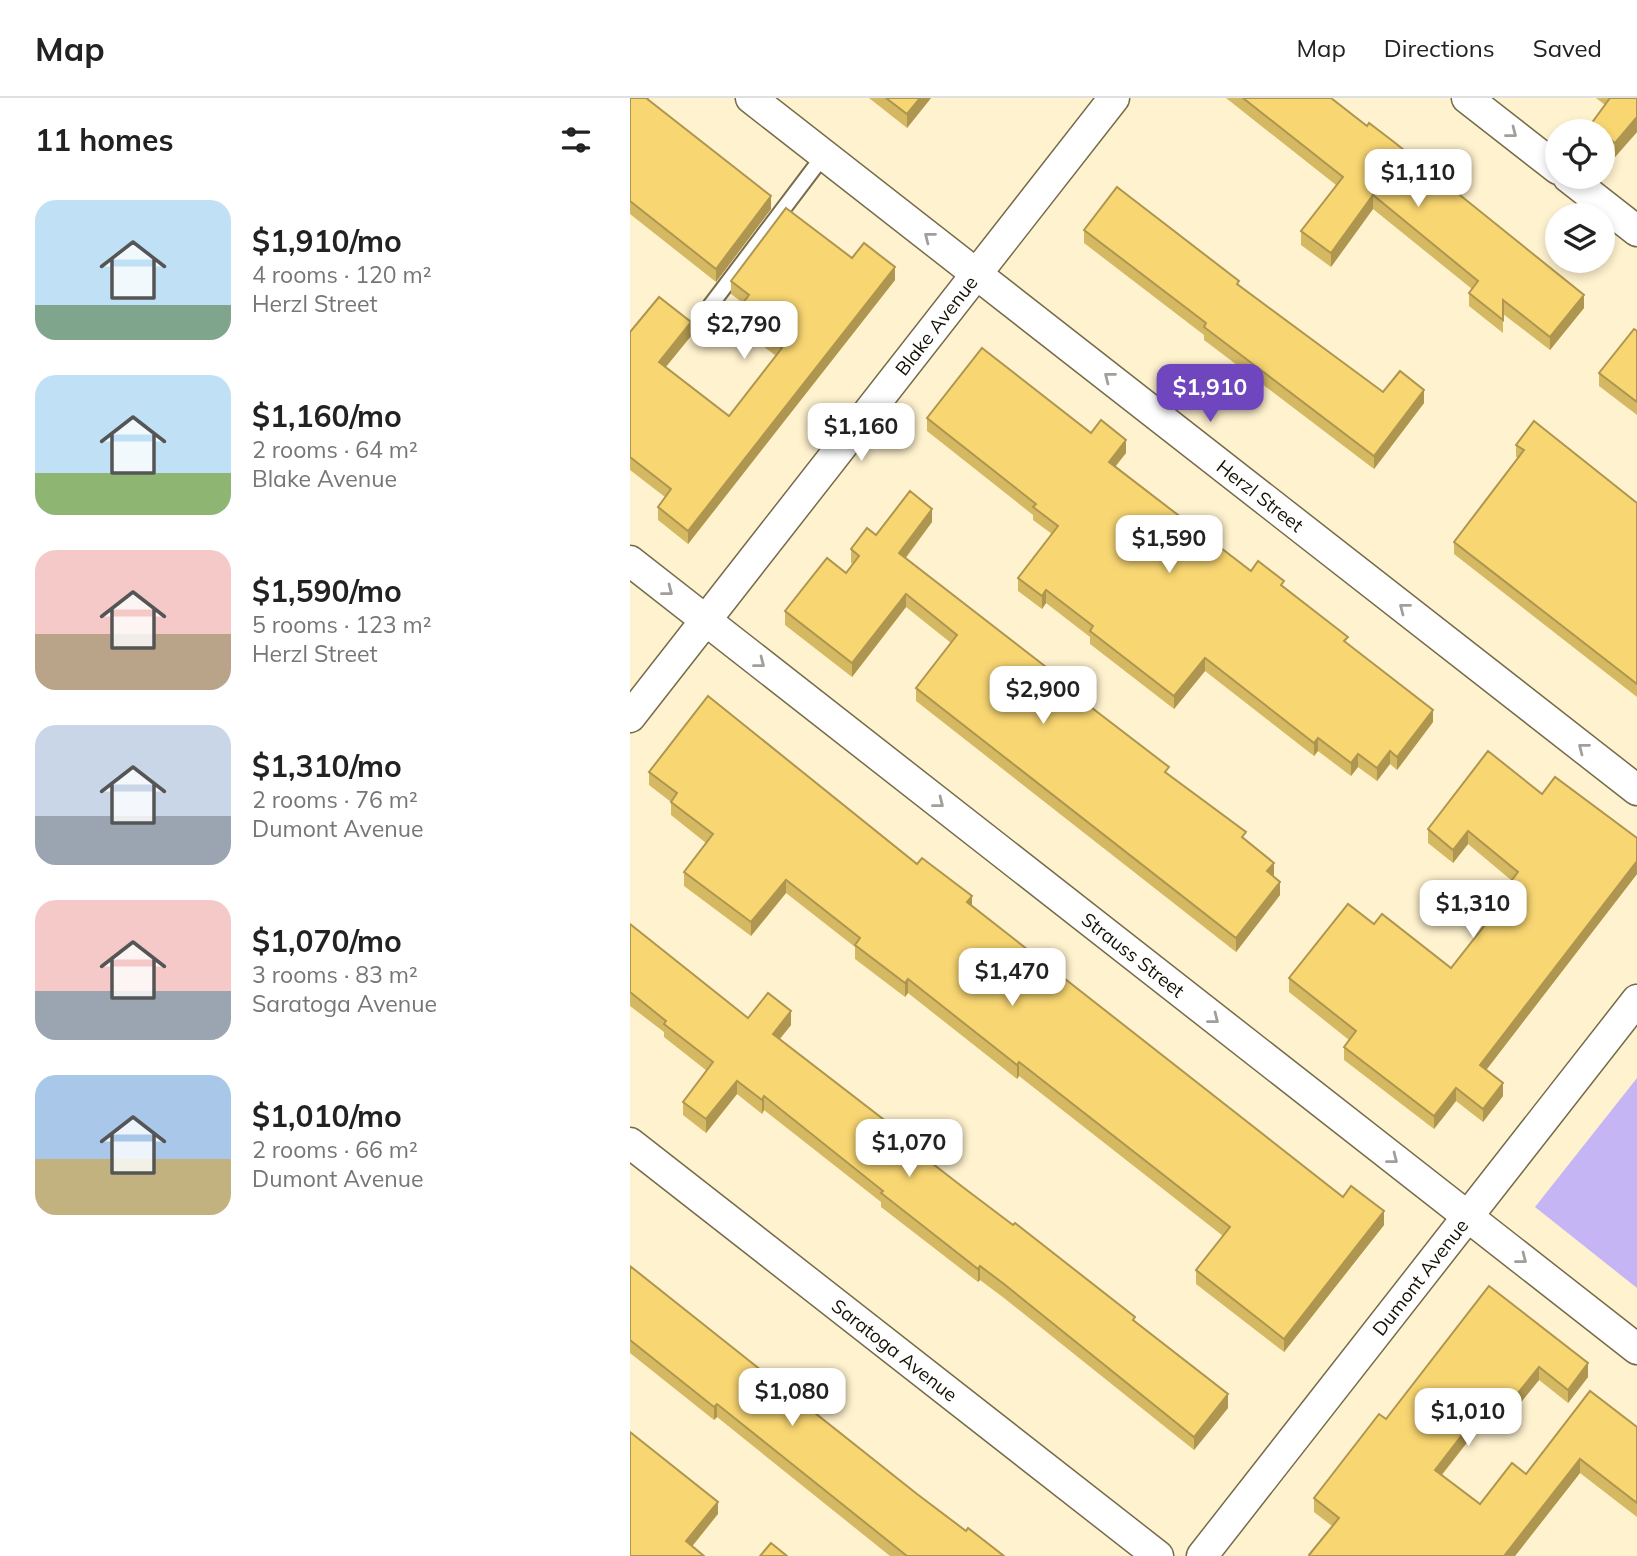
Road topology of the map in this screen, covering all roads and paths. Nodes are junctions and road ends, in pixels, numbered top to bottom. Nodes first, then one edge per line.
1 (751, 98) edge
2 (1115, 98) edge
3 (1467, 98) edge
4 (824, 155) junction
5 (1545, 159) edge
6 (1583, 189) edge
7 (1637, 231) edge
8 (977, 274) junction
9 (707, 310) dead end
10 (630, 561) edge
11 (706, 621) junction
12 (630, 718) edge
13 (1637, 790) edge
14 (1637, 1000) edge
15 (630, 1143) edge
16 (1469, 1217) junction
17 (1637, 1349) edge
18 (1158, 1556) edge
19 (1202, 1556) edge

1 - 4 street, Herzl Street
2 - 8 street, Blake Avenue
3 -> 5 street
8 -> 4 street, Herzl Street
4 - 9 lane
6 - 7 street
8 - 11 street, Blake Avenue
13 -> 8 street, Herzl Street
10 -> 11 street, Strauss Street
11 - 12 street, Blake Avenue
11 -> 16 street, Strauss Street
14 - 16 street, Dumont Avenue
15 - 18 street, Saratoga Avenue
16 -> 17 street, Strauss Street
16 - 19 street, Dumont Avenue

